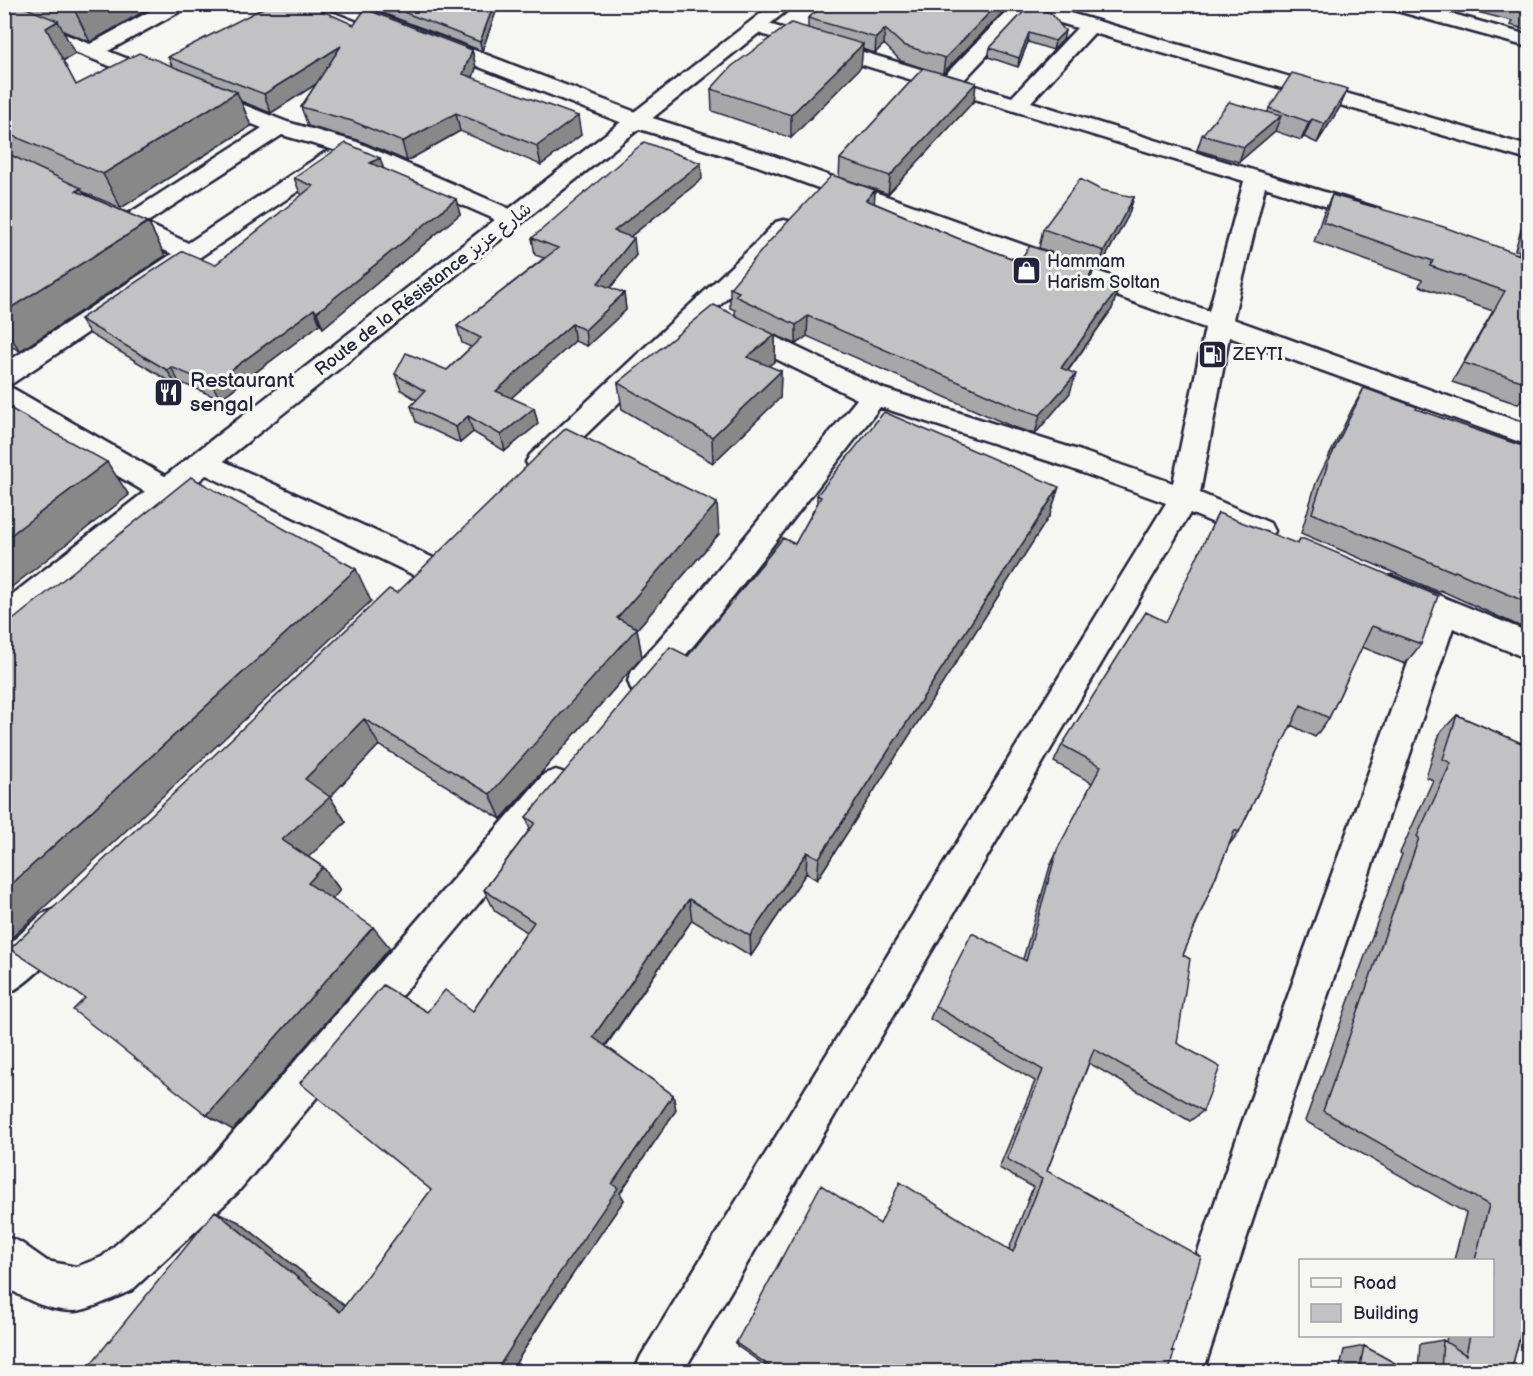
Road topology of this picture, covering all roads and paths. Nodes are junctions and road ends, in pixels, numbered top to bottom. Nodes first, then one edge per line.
1 (179, 4) edge
2 (335, 4) edge
3 (786, 4) edge
4 (1394, 4) edge
5 (1484, 4) edge
6 (1024, 5) edge
7 (4, 16) edge
8 (1472, 25) junction
9 (1090, 26) junction
10 (758, 27) junction
11 (1528, 41) edge
12 (92, 51) junction
13 (174, 64) edge
14 (153, 76) junction
15 (948, 84) junction
16 (1017, 104) junction
17 (638, 121) junction
18 (279, 127) junction
19 (349, 147) junction
20 (1528, 153) edge
21 (1256, 177) junction
22 (826, 183) junction
23 (98, 209) edge
24 (511, 220) junction
25 (1392, 220) edge
26 (129, 224) junction
27 (190, 253) junction
28 (698, 310) junction
29 (1219, 322) junction
30 (4, 377) edge
31 (4, 396) edge
32 (874, 396) junction
33 (1528, 435) edge
34 (204, 462) junction
35 (520, 481) edge
36 (167, 491) junction
37 (1184, 498) junction
38 (1281, 540) edge
39 (1367, 577) edge
40 (404, 594) edge
41 (1443, 610) junction
42 (4, 619) edge
43 (1528, 646) edge
44 (624, 705) edge
45 (578, 759) edge
46 (76, 907) edge
47 (4, 976) edge
48 (4, 1258) edge
49 (657, 1371) edge
50 (1180, 1371) edge

1 - 12 street
2 - 17 street
3 - 10 street, Route de la Résistance شارع عزيز
4 - 8 street
5 - 8 street
6 - 9 street
6 - 15 street
7 - 12 street
8 - 11 street
9 - 16 street
9 - 20 street
10 - 15 street
10 - 17 street, Route de la Résistance شارع عزيز
12 - 14 street
13 - 14 street
14 - 18 street
15 - 16 street
16 - 21 street
17 - 22 street
17 - 24 street, Route de la Résistance شارع عزيز
18 - 19 street
18 - 26 street
19 - 24 street
19 - 27 street
21 - 25 street
21 - 29 street
22 - 28 street
22 - 29 street
23 - 26 street
24 - 34 street, Route de la Résistance شارع عزيز
26 - 27 street
27 - 30 street
28 - 32 street
28 - 35 street
29 - 33 street
29 - 37 street
31 - 36 street
32 - 37 street
32 - 44 street
34 - 36 street, Route de la Résistance شارع عزيز
34 - 40 street
36 - 42 street, Route de la Résistance شارع عزيز
37 - 38 street
37 - 49 street
39 - 41 street
41 - 43 street
41 - 50 street
45 - 48 street
46 - 47 street

